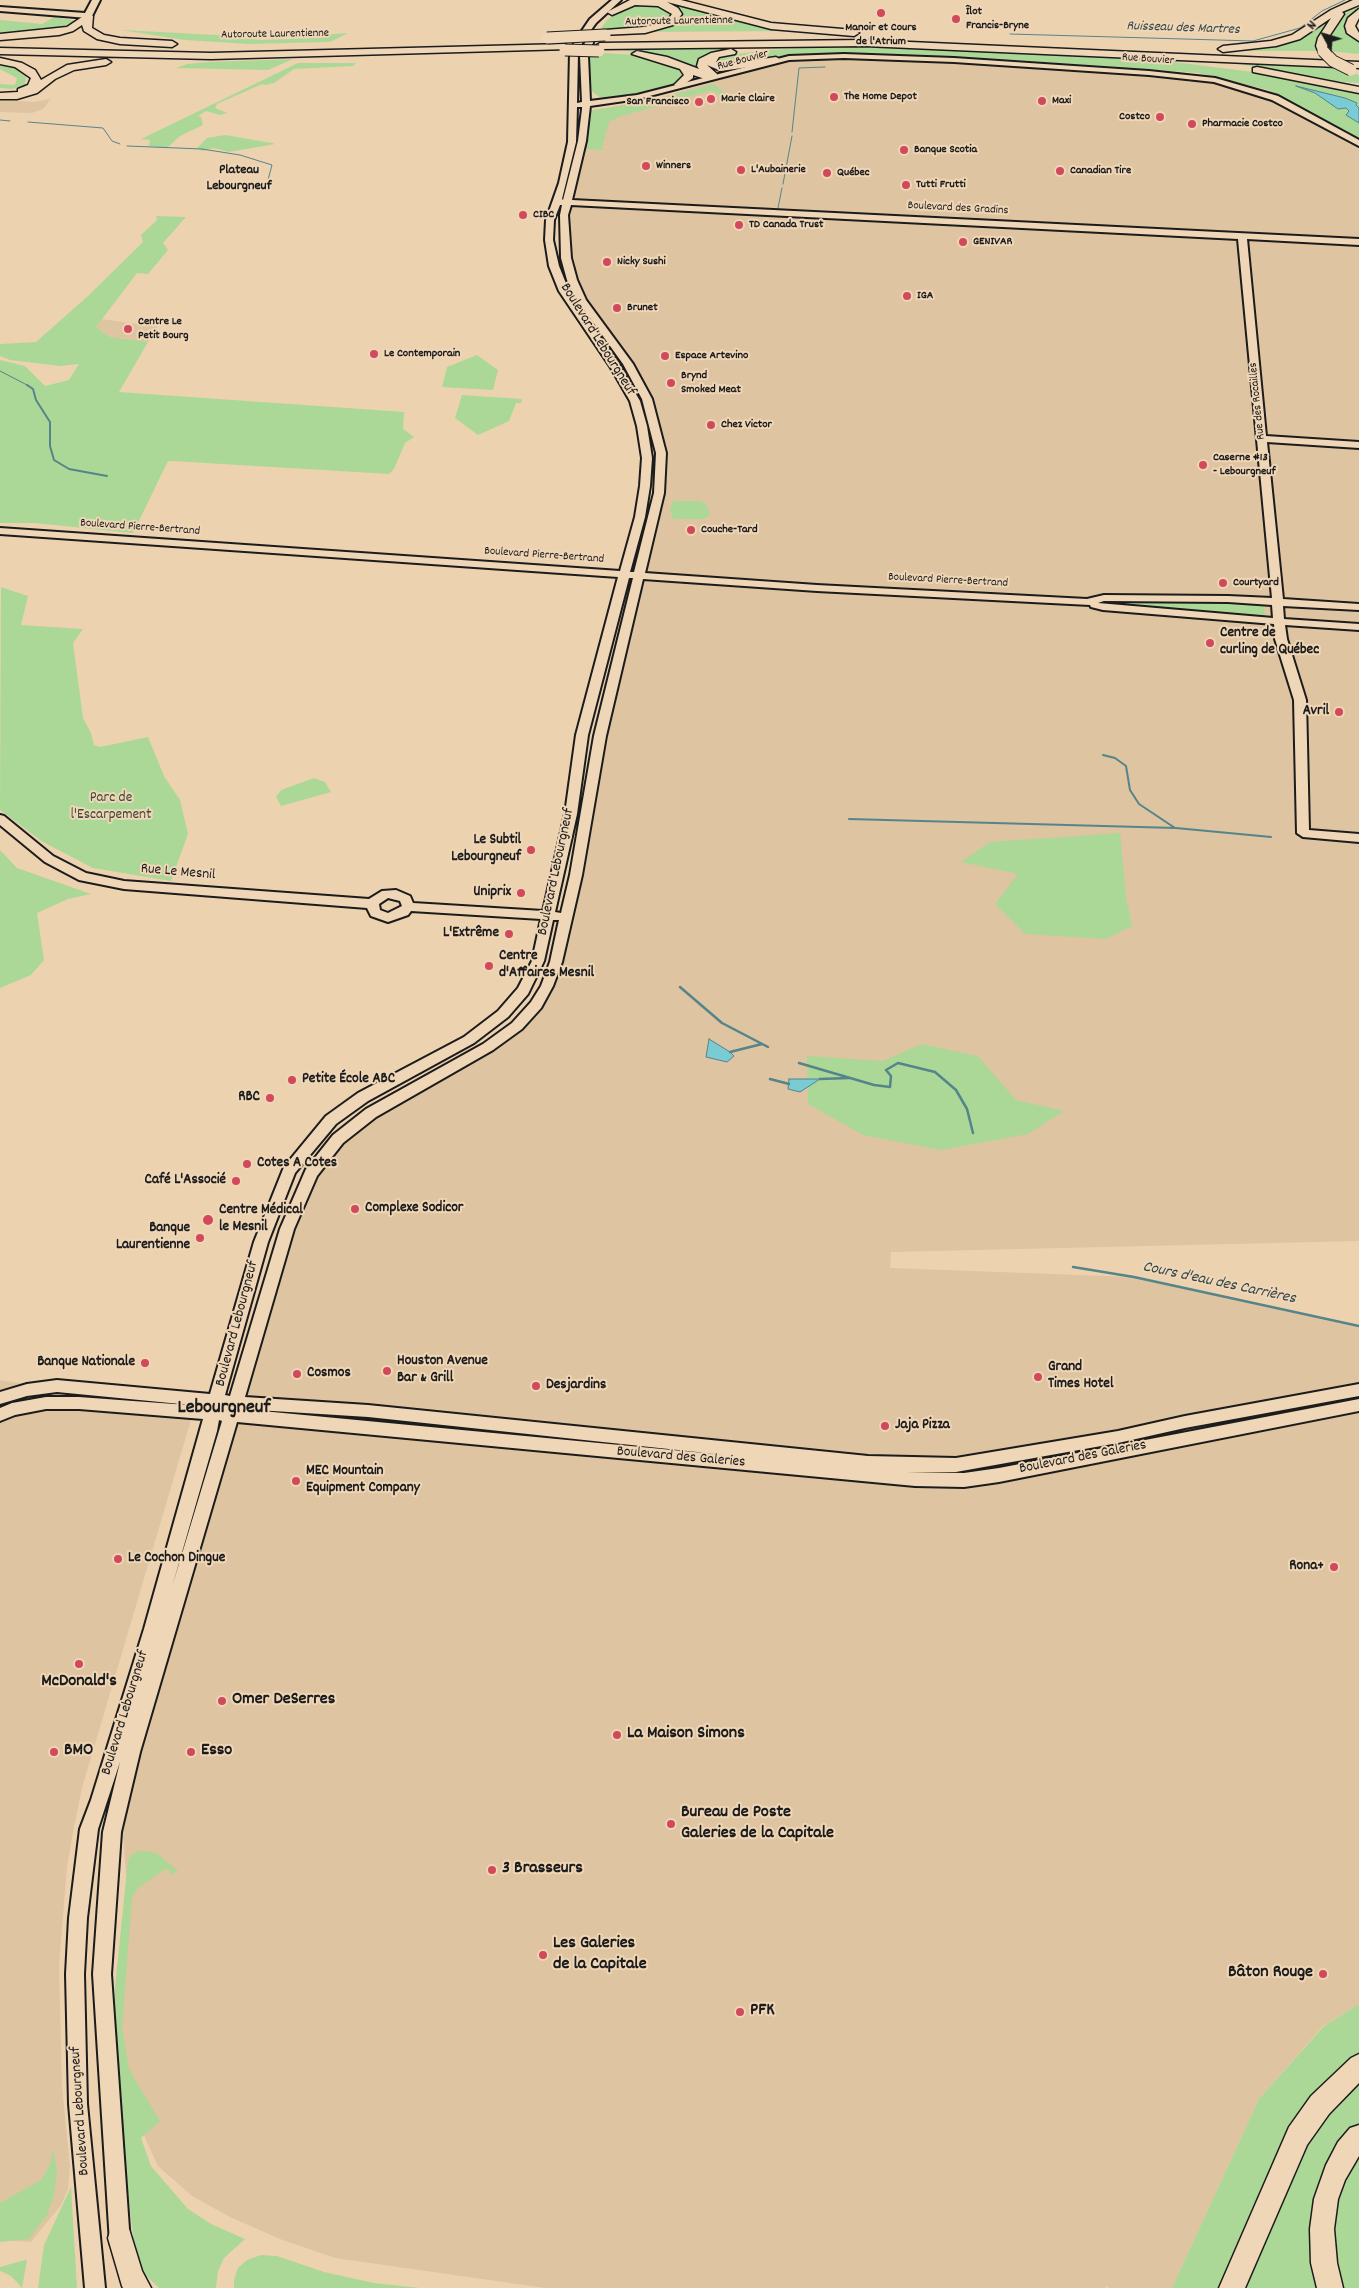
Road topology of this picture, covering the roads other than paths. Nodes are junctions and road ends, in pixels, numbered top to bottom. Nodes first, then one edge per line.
1 (96, 0) edge
2 (617, 0) edge
3 (628, 0) edge
4 (674, 0) edge
5 (662, 1) edge
6 (1359, 2) edge
7 (689, 6) junction
8 (0, 9) edge
9 (612, 12) junction
10 (1359, 12) edge
11 (88, 16) junction
12 (605, 34) junction
13 (675, 34) dead end
14 (742, 34) dead end
15 (912, 36) junction
16 (0, 37) edge
17 (1359, 38) edge
18 (0, 42) edge
19 (797, 44) junction
20 (243, 48) junction
21 (600, 48) junction
22 (1207, 50) junction
23 (0, 51) edge
24 (1319, 54) junction
25 (715, 55) junction
26 (210, 56) junction
27 (1158, 56) junction
28 (1359, 58) edge
29 (921, 59) junction
30 (776, 60) junction
31 (0, 61) edge
32 (684, 67) junction
33 (1356, 70) edge
34 (713, 79) junction
35 (1305, 79) junction
36 (679, 85) junction
37 (1359, 85) edge
38 (585, 88) junction
39 (1359, 90) edge
40 (0, 94) edge
41 (614, 101) junction
42 (586, 106) junction
43 (574, 107) junction
44 (1359, 143) edge
45 (556, 202) junction
46 (567, 202) junction
47 (1242, 236) junction
48 (1359, 242) edge
49 (1263, 439) junction
50 (1359, 445) edge
51 (0, 531) edge
52 (623, 575) junction
53 (638, 576) junction
54 (1087, 602) junction
55 (1278, 602) junction
56 (1359, 607) edge
57 (1279, 622) junction
58 (1359, 627) edge
59 (0, 819) edge
60 (1359, 838) edge
61 (373, 904) junction
62 (408, 907) junction
63 (547, 916) junction
64 (566, 916) junction
65 (1359, 1390) edge
66 (0, 1398) edge
67 (1359, 1405) edge
68 (215, 1407) junction
69 (234, 1408) junction
70 (0, 1415) edge
71 (1359, 2066) edge
72 (1359, 2137) edge
73 (120, 2238) junction
74 (94, 2288) edge
75 (124, 2288) edge
76 (138, 2288) edge
77 (1232, 2288) edge
78 (1330, 2288) edge

1 - 11 main road
2 - 43 main road, Boulevard Lebourgneuf
3 - 9 main road
4 - 7 highway
5 - 7 highway
5 - 9 highway
5 - 12 highway
6 - 22 highway
6 - 24 highway
7 - 15 highway
8 - 11 main road
9 - 38 main road, Boulevard Lebourgneuf
10 - 17 highway
11 - 16 highway
11 - 20 highway
12 - 13 highway, Autoroute Laurentienne
12 - 20 highway, Autoroute Laurentienne, bridge
14 - 15 highway, Autoroute Laurentienne
15 - 22 highway, Autoroute Laurentienne
18 - 20 highway, Autoroute Laurentienne
19 - 21 highway, Autoroute Laurentienne
19 - 25 highway
19 - 27 highway, Autoroute Laurentienne
21 - 26 highway, Autoroute Laurentienne, bridge
21 - 32 highway
22 - 24 highway, Autoroute Laurentienne
23 - 26 highway, Autoroute Laurentienne
24 - 28 highway, Autoroute Laurentienne
24 - 33 highway, bridge
25 - 30 highway
25 - 34 highway
26 - 40 highway
27 - 33 highway, Autoroute Laurentienne
27 - 35 highway
29 - 30 main road, Rue Bouvier
29 - 34 main road, Rue Bouvier
29 - 44 main road, Rue Bouvier
30 - 34 main road, Rue Bouvier
31 - 40 highway
32 - 34 highway
32 - 36 highway
34 - 36 main road, Rue Bouvier
34 - 42 main road, Rue Bouvier
35 - 37 highway
35 - 39 highway
36 - 41 main road, Rue Bouvier
38 - 41 main road
38 - 42 main road, Boulevard Lebourgneuf
41 - 42 main road, Rue Bouvier
42 - 43 main road, Rue Bouvier
42 - 46 main road, Boulevard Lebourgneuf
43 - 45 main road, Boulevard Lebourgneuf
45 - 46 main road, Boulevard des Gradins
45 - 52 main road, Boulevard Lebourgneuf
46 - 47 main road, Boulevard des Gradins
46 - 53 main road, Boulevard Lebourgneuf
47 - 48 main road, Boulevard des Gradins
47 - 49 main road, Rue des Rocailles
49 - 50 main road
49 - 55 main road, Rue des Rocailles
51 - 52 main road, Boulevard Pierre-Bertrand
52 - 53 main road, Boulevard Pierre-Bertrand
52 - 63 main road, Boulevard Lebourgneuf
53 - 54 main road, Boulevard Pierre-Bertrand
53 - 64 main road, Boulevard Lebourgneuf
54 - 55 main road, Boulevard Pierre-Bertrand
54 - 57 main road, Boulevard Pierre-Bertrand
55 - 56 main road, Boulevard Pierre-Bertrand
55 - 57 main road, Rue des Rocailles
57 - 58 main road, Boulevard Pierre-Bertrand
57 - 60 main road, Rue des Rocailles
59 - 61 main road, Rue Le Mesnil
61 - 62 main road
61 - 62 main road
62 - 63 main road
63 - 64 main road
63 - 68 main road, Boulevard Lebourgneuf
64 - 69 main road, Boulevard Lebourgneuf
65 - 69 main road, Boulevard des Galeries
66 - 68 main road, Boulevard des Galeries
67 - 69 main road, Boulevard des Galeries
68 - 69 main road, Boulevard des Galeries
68 - 70 main road, Boulevard des Galeries
68 - 74 main road, Boulevard Lebourgneuf
69 - 73 main road, Boulevard Lebourgneuf
71 - 77 highway
72 - 78 highway
73 - 75 main road, Boulevard Lebourgneuf
73 - 76 highway

